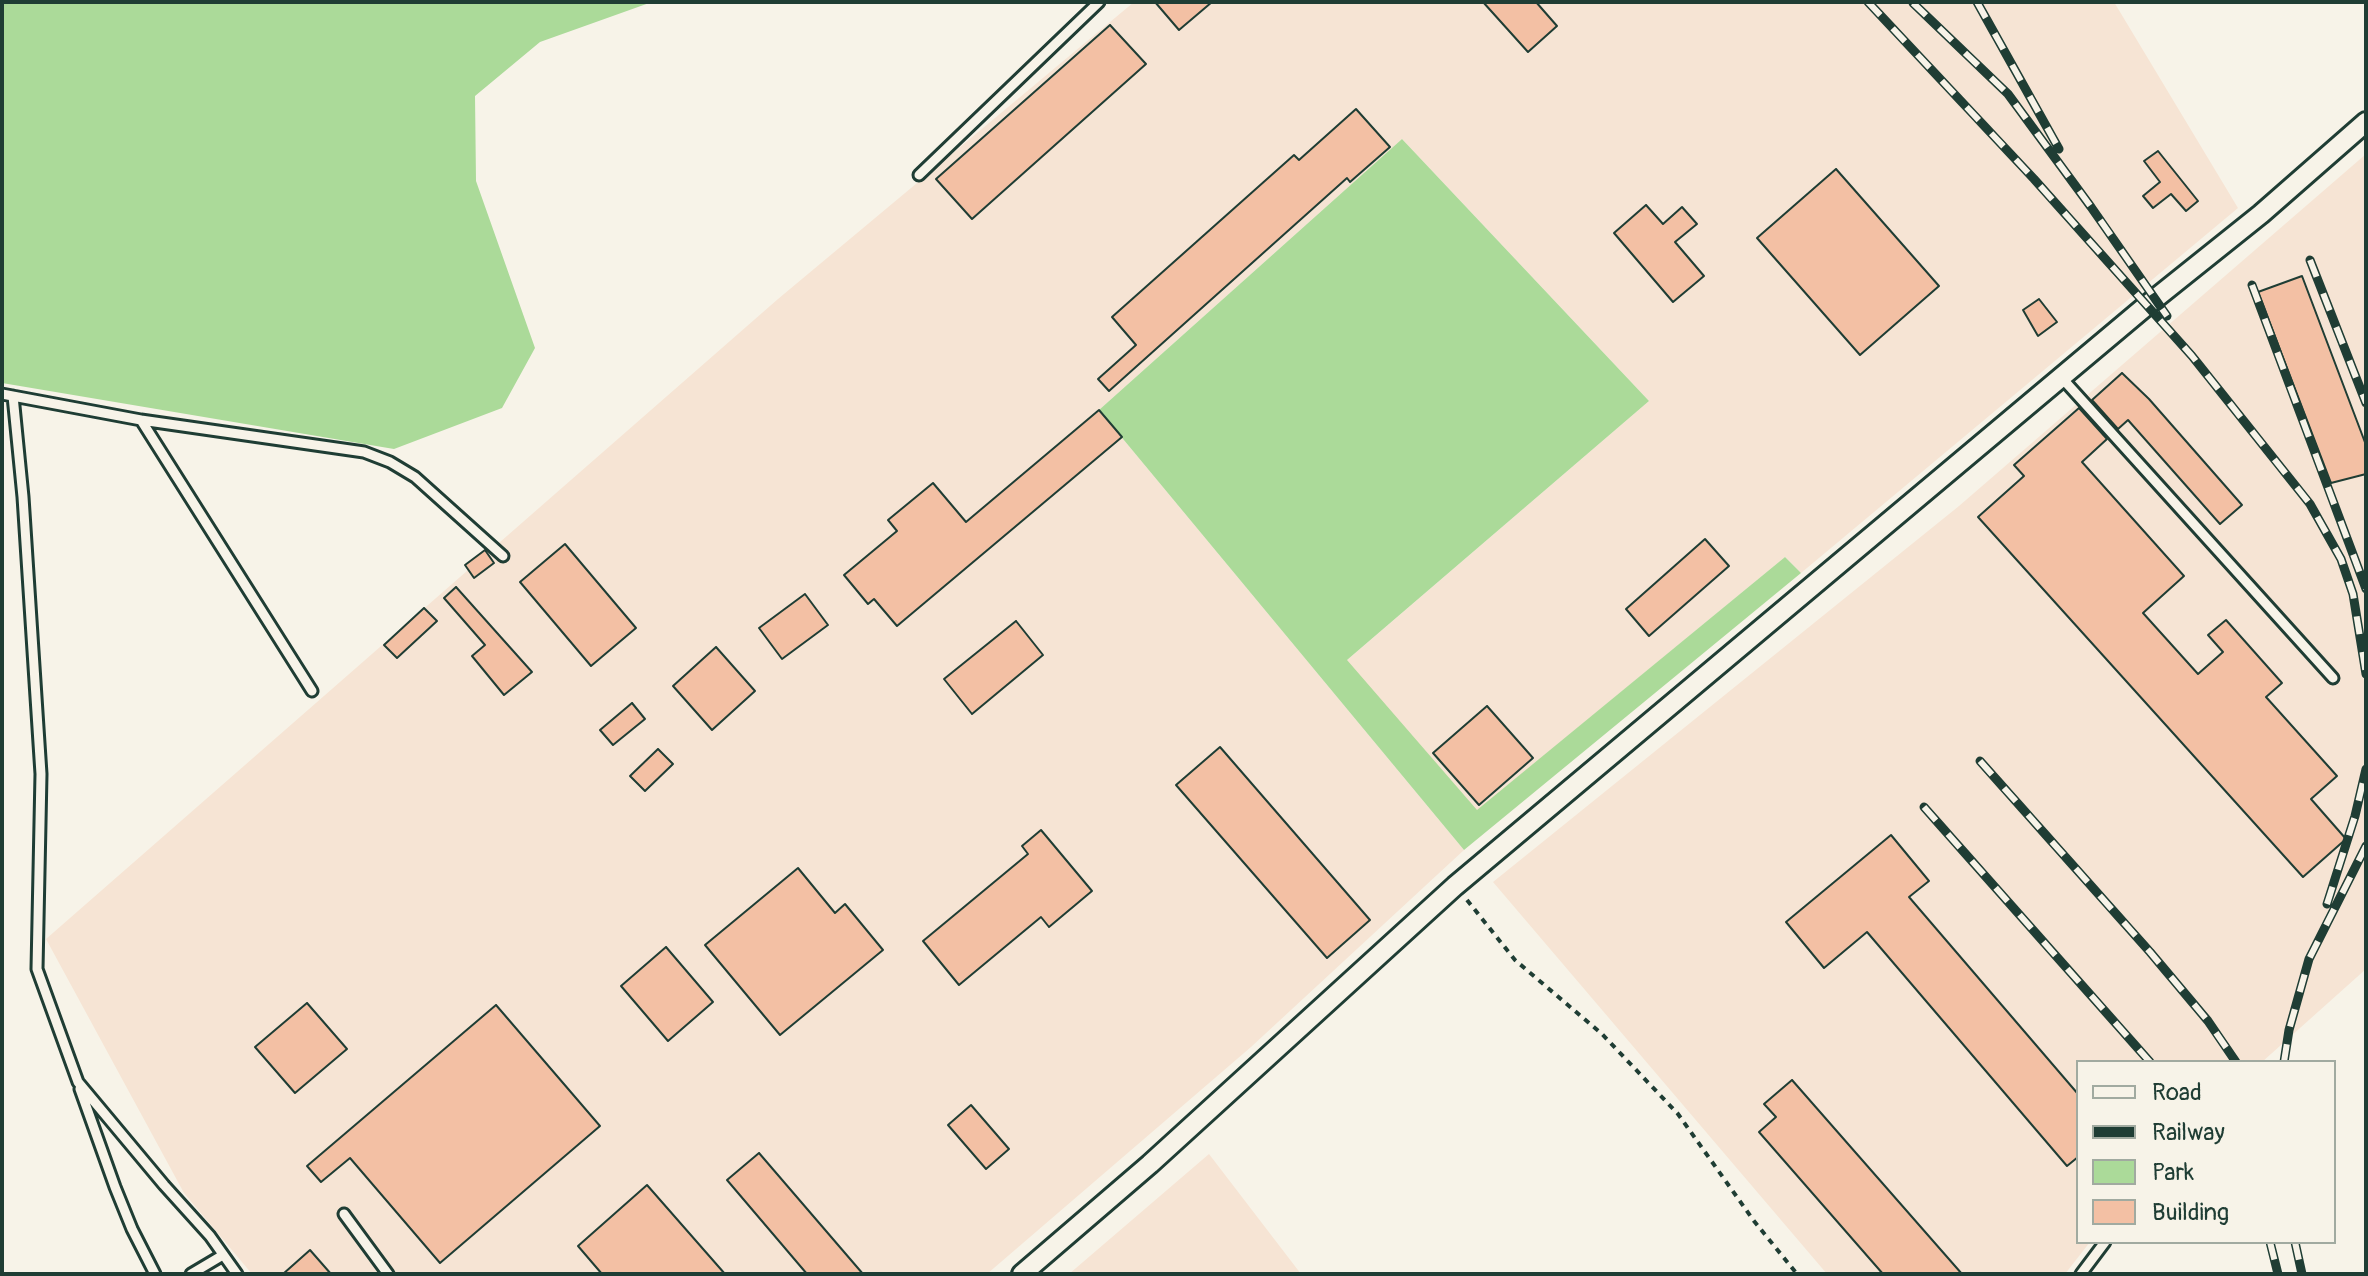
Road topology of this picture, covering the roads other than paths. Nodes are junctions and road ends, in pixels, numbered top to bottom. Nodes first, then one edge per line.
1 (1099, 2) edge
2 (2366, 122) edge
3 (919, 175) dead end
4 (2061, 377) junction
5 (7, 395) edge
6 (141, 420) junction
7 (503, 556) dead end
8 (2333, 678) dead end
9 (312, 691) dead end
10 (78, 1082) junction
11 (344, 1214) dead end
12 (2104, 1244) edge
13 (223, 1255) junction
14 (155, 1274) edge
15 (191, 1274) edge
16 (237, 1274) edge
17 (388, 1274) edge
18 (1022, 1274) edge
19 (2081, 1274) edge

1 - 3 lane
2 - 4 street
4 - 8 lane
4 - 18 street
5 - 6 lane
5 - 10 lane
6 - 7 lane
6 - 9 lane
10 - 13 lane
10 - 14 lane
11 - 17 lane
12 - 19 lane
13 - 15 lane
13 - 16 lane

